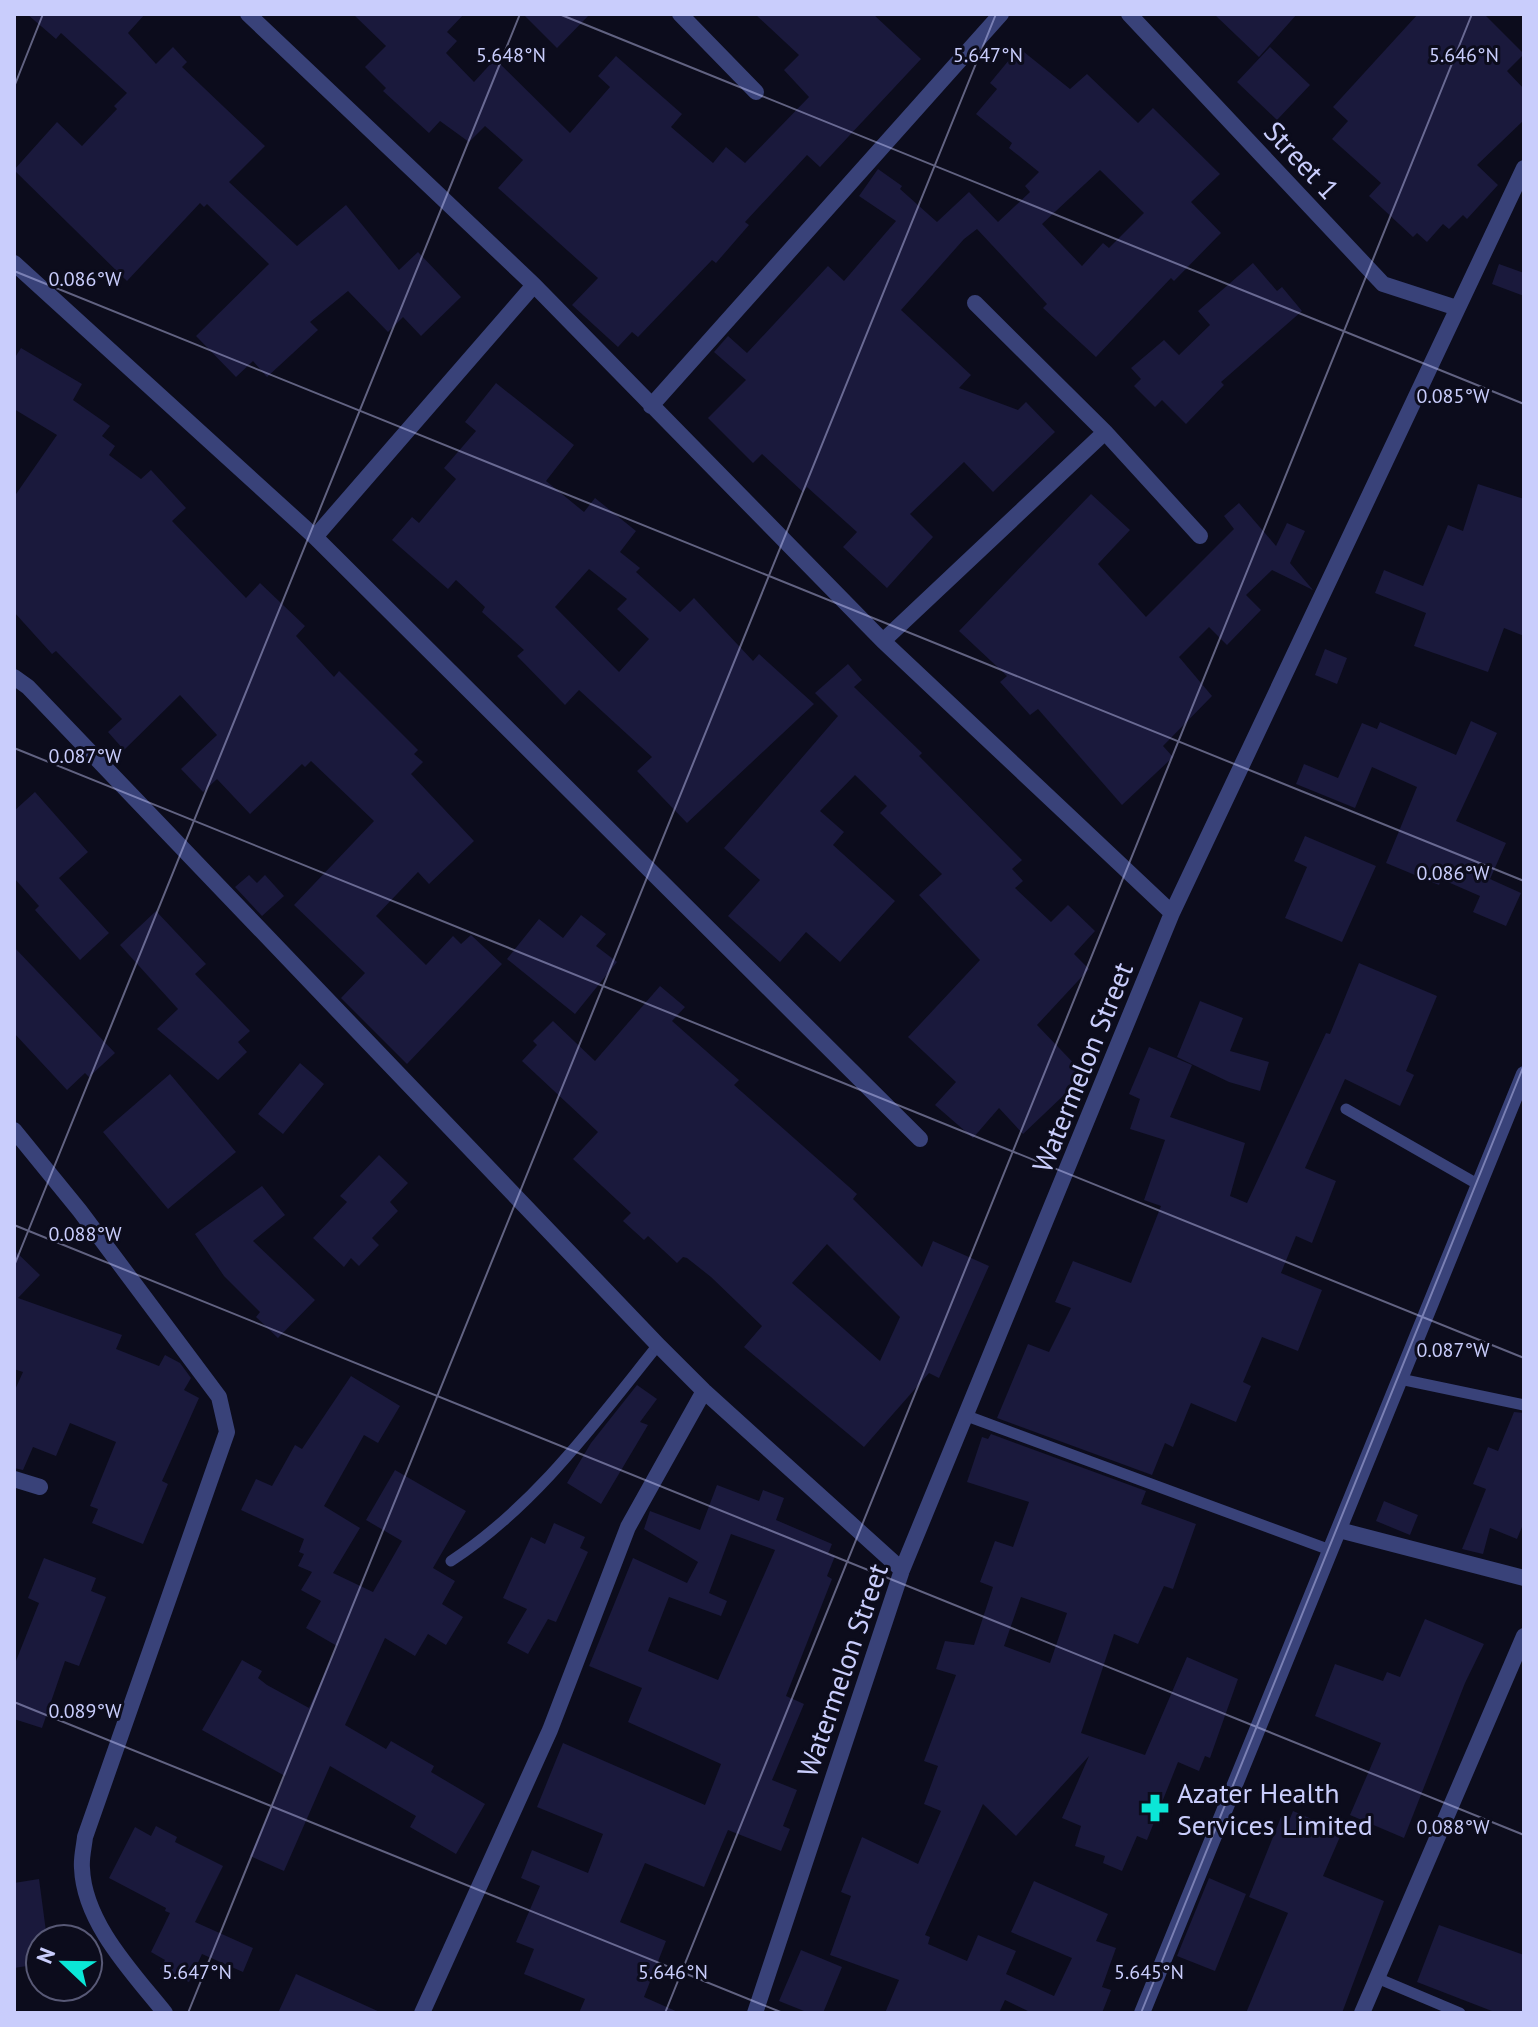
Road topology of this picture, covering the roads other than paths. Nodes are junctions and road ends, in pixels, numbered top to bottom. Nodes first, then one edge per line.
1 (248, 14) edge
2 (680, 14) edge
3 (1001, 14) edge
4 (1129, 14) edge
5 (756, 92) dead end
6 (1524, 168) edge
7 (14, 263) edge
8 (534, 285) junction
9 (975, 303) dead end
10 (1457, 308) junction
11 (651, 406) junction
12 (1105, 432) junction
13 (1200, 536) dead end
14 (315, 537) junction
15 (883, 641) junction
16 (14, 677) edge
17 (1172, 913) junction
18 (1524, 1074) edge
19 (1346, 1109) dead end
20 (14, 1130) edge
21 (920, 1139) dead end
22 (1479, 1185) junction
23 (658, 1345) junction
24 (1400, 1379) junction
25 (704, 1391) junction
26 (1524, 1405) edge
27 (967, 1416) junction
28 (14, 1479) edge
29 (40, 1487) dead end
30 (1339, 1530) junction
31 (1330, 1550) junction
32 (451, 1561) dead end
33 (902, 1570) junction
34 (1524, 1578) edge
35 (1524, 1636) edge
36 (1377, 1978) junction
37 (165, 2013) edge
38 (422, 2013) edge
39 (755, 2013) edge
40 (1142, 2013) edge
41 (1362, 2013) edge
42 (1460, 2013) edge

1 - 8 street
2 - 5 street
3 - 11 street
4 - 10 street, Street 1
6 - 10 street, Watermelon Street
7 - 14 street
8 - 11 street
8 - 14 street
9 - 12 street
10 - 17 street, Watermelon Street
11 - 15 street
12 - 13 street
12 - 15 street
14 - 21 street
15 - 17 street
16 - 23 street
17 - 27 street, Watermelon Street
18 - 22 street
19 - 22 lane
20 - 37 street
22 - 24 street
23 - 25 street
23 - 32 lane
24 - 26 lane
24 - 30 street
25 - 33 street
25 - 38 street
27 - 31 lane
27 - 33 street, Watermelon Street
28 - 29 street
30 - 31 street
30 - 34 street
31 - 40 street
33 - 39 street, Watermelon Street
35 - 36 street
36 - 41 street
36 - 42 lane

